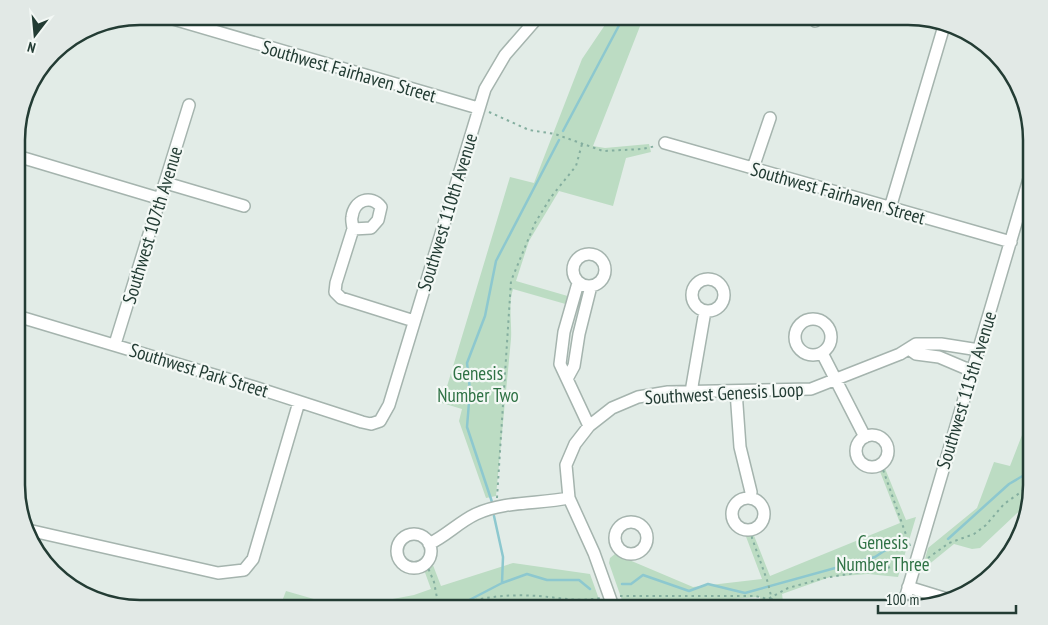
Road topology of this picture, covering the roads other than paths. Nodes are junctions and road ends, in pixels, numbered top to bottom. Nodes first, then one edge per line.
1 (194, 25) edge
2 (531, 25) edge
3 (943, 31) edge
4 (189, 105) dead end
5 (478, 108) junction
6 (770, 118) dead end
7 (665, 144) dead end
8 (25, 158) edge
9 (753, 168) junction
10 (166, 183) junction
11 (161, 198) junction
12 (1023, 201) edge
13 (244, 206) dead end
14 (890, 208) junction
15 (354, 229) dead end
16 (1010, 242) junction
17 (578, 282) junction
18 (591, 286) junction
19 (706, 311) dead end
20 (25, 318) edge
21 (414, 320) junction
22 (115, 344) junction
23 (909, 349) junction
24 (979, 350) junction
25 (822, 353) dead end
26 (972, 371) junction
27 (568, 377) junction
28 (836, 380) junction
29 (736, 391) junction
30 (691, 392) junction
31 (299, 402) junction
32 (380, 421) joint
33 (589, 426) junction
34 (865, 437) junction
35 (569, 498) junction
36 (750, 498) junction
37 (35, 532) edge
38 (430, 544) junction
39 (615, 544) dead end
40 (594, 553) junction
41 (908, 587) junction
42 (937, 596) edge
43 (611, 600) edge
44 (904, 600) edge

1 - 5 street, Southwest Fairhaven Street
2 - 5 street, Southwest 110th Avenue
3 - 14 street
4 - 10 street, Southwest 107th Avenue
5 - 21 street, Southwest 110th Avenue
6 - 9 street
7 - 9 street, Southwest Fairhaven Street
8 - 11 street
9 - 14 street, Southwest Fairhaven Street
10 - 11 street, Southwest 107th Avenue
10 - 13 street
11 - 22 street, Southwest 107th Avenue
12 - 16 street, Southwest 115th Avenue
14 - 16 street, Southwest Fairhaven Street
15 - 21 street
16 - 24 street, Southwest 115th Avenue
17 - 18 street
17 - 18 street
17 - 27 street
18 - 27 street
19 - 30 street
20 - 22 street, Southwest Park Street
21 - 32 street, Southwest 110th Avenue
22 - 31 street, Southwest Park Street
23 - 24 street, Southwest Genesis Loop
23 - 26 street
23 - 28 street, Southwest Genesis Loop
24 - 26 street, Southwest 115th Avenue
25 - 28 street
26 - 41 street, Southwest 115th Avenue
27 - 33 street
28 - 29 street, Southwest Genesis Loop
28 - 34 street
29 - 30 street, Southwest Genesis Loop
29 - 36 street
30 - 33 street, Southwest Genesis Loop
31 - 32 street, Southwest Park Street
31 - 37 street
33 - 35 street, Southwest Genesis Loop
34 - 34 street
35 - 38 street
35 - 40 street, Southwest Genesis Loop
36 - 36 street
38 - 38 street
39 - 40 street
40 - 43 street, Southwest Genesis Loop
41 - 42 street
41 - 44 street, Southwest 115th Avenue

